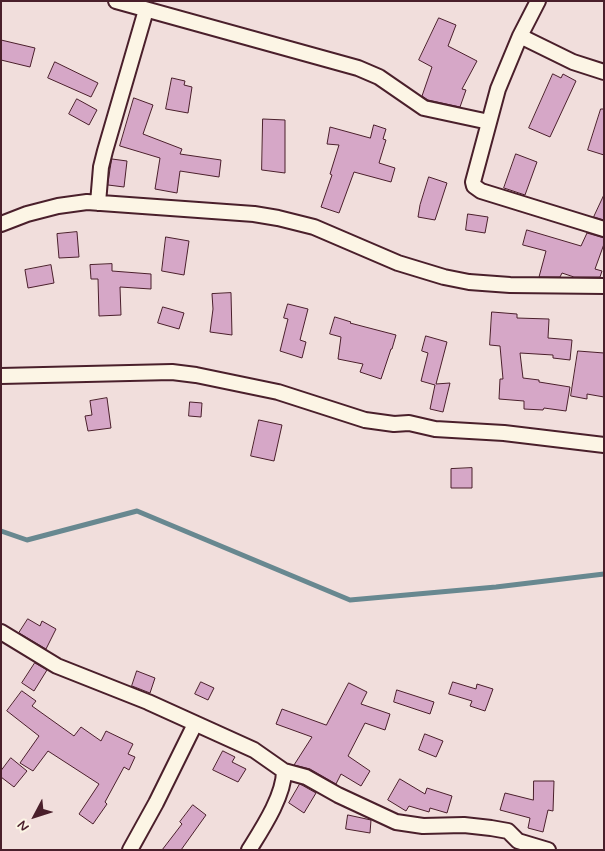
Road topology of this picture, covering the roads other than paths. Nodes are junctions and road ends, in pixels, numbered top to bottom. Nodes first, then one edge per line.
1 (116, 1) edge
2 (538, 1) edge
3 (146, 10) junction
4 (520, 36) junction
5 (604, 72) edge
6 (489, 122) junction
7 (98, 203) junction
8 (1, 224) edge
9 (604, 229) edge
10 (604, 286) edge
11 (1, 376) edge
12 (604, 445) edge
13 (1, 632) edge
14 (195, 724) junction
15 (284, 771) junction
16 (130, 850) edge
17 (249, 850) edge
18 (548, 850) edge

1 - 3 street
2 - 4 street
3 - 6 street
3 - 7 street
4 - 5 street
4 - 6 street
6 - 9 street
7 - 8 street
7 - 10 street
11 - 12 street
13 - 14 street
14 - 15 street
14 - 16 street
15 - 17 street
15 - 18 street

